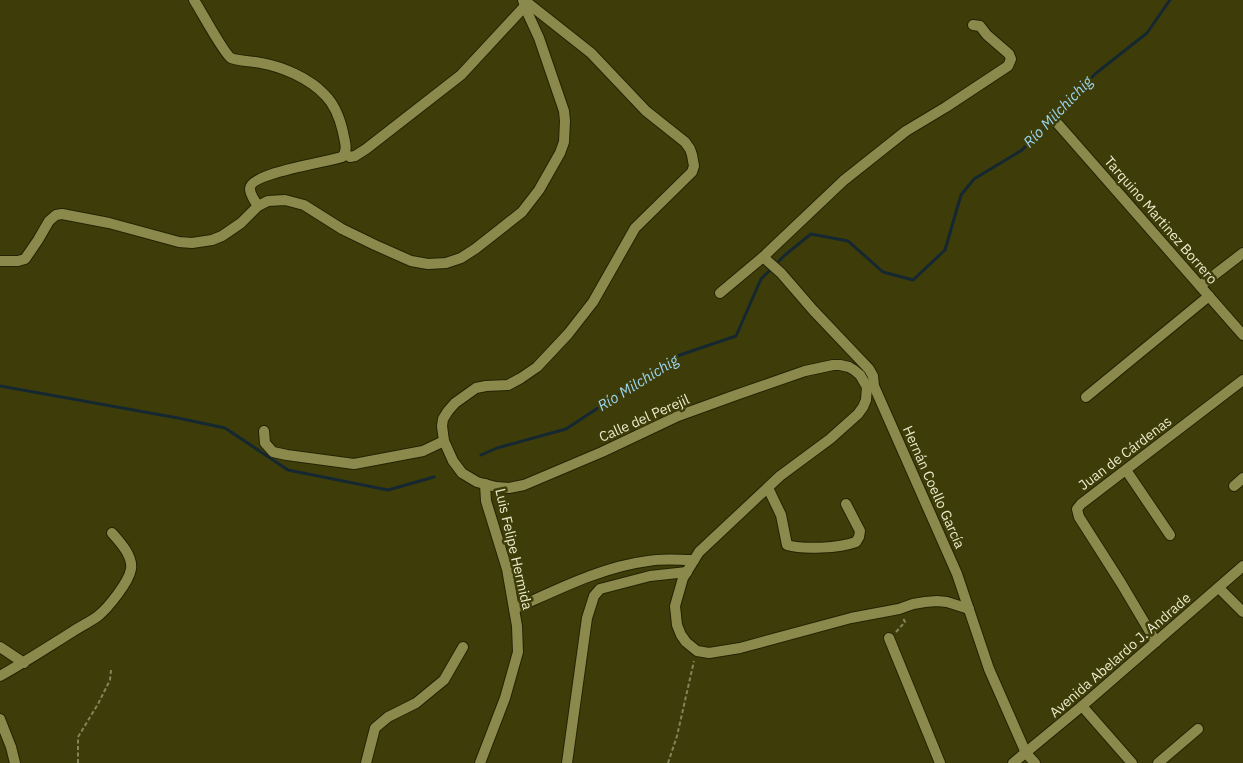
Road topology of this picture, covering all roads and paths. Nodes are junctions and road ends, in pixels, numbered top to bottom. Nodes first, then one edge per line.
1 (194, 0) edge
2 (524, 2) edge
3 (976, 26) dead end
4 (1058, 124) dead end
5 (345, 154) junction
6 (258, 206) junction
7 (1243, 253) edge
8 (766, 260) junction
9 (0, 261) edge
10 (1200, 286) junction
11 (720, 293) dead end
12 (1209, 296) junction
13 (1243, 335) edge
14 (1243, 380) edge
15 (871, 386) junction
16 (1086, 397) dead end
17 (264, 431) dead end
18 (444, 441) junction
19 (1126, 470) junction
20 (1243, 478) edge
21 (485, 484) junction
22 (1234, 486) dead end
23 (768, 488) junction
24 (846, 504) dead end
25 (112, 532) dead end
26 (1170, 535) dead end
27 (694, 560) junction
28 (1243, 566) edge
29 (687, 572) junction
30 (1219, 588) junction
31 (514, 609) junction
32 (969, 609) junction
33 (1243, 612) edge
34 (889, 638) dead end
35 (1156, 642) junction
36 (0, 647) edge
37 (462, 647) dead end
38 (696, 651) junction
39 (24, 663) junction
40 (111, 670) dead end
41 (0, 676) edge
42 (1082, 706) junction
43 (0, 719) edge
44 (1198, 730) dead end
45 (1026, 753) junction
46 (15, 763) edge
47 (78, 763) edge
48 (366, 763) edge
49 (480, 763) edge
50 (568, 763) edge
51 (668, 763) edge
52 (940, 763) edge
53 (1013, 763) edge
54 (1035, 763) edge
55 (1132, 763) edge
56 (1158, 763) edge

1 - 5 street
2 - 5 street
2 - 6 street
2 - 18 street, Calle del Perejil
3 - 8 street
4 - 10 street, Tarquino Martinez Borrero
5 - 6 street
6 - 9 street
7 - 10 street
8 - 11 street
8 - 15 street, Hernán Coello García
10 - 12 street, Tarquino Martinez Borrero
12 - 13 street, Tarquino Martinez Borrero
12 - 16 street
14 - 19 street, Juan de Cárdenas
15 - 21 street, Calle del Perejil
15 - 23 street
15 - 32 street, Hernán Coello García
17 - 18 street
18 - 21 street, Calle del Perejil
19 - 26 street
19 - 35 street, Juan de Cárdenas
20 - 22 street
21 - 31 street, Luis Felipe Hermida
23 - 24 street
23 - 27 street
25 - 39 street
27 - 29 street
27 - 31 street
28 - 30 street, Avenida Abelardo J. Andrade
29 - 38 street
29 - 50 street
30 - 33 street
30 - 35 street, Avenida Abelardo J. Andrade
31 - 49 street, Luis Felipe Hermida
32 - 38 street
32 - 45 street, Hernán Coello García
34 - 52 street
35 - 42 street, Avenida Abelardo J. Andrade
36 - 39 street
37 - 48 street
38 - 51 path
39 - 41 street
40 - 47 path
42 - 45 street, Avenida Abelardo J. Andrade
42 - 55 street
43 - 46 street
44 - 56 street
45 - 53 street, Avenida Abelardo J. Andrade
45 - 54 street, Hernán Coello García

